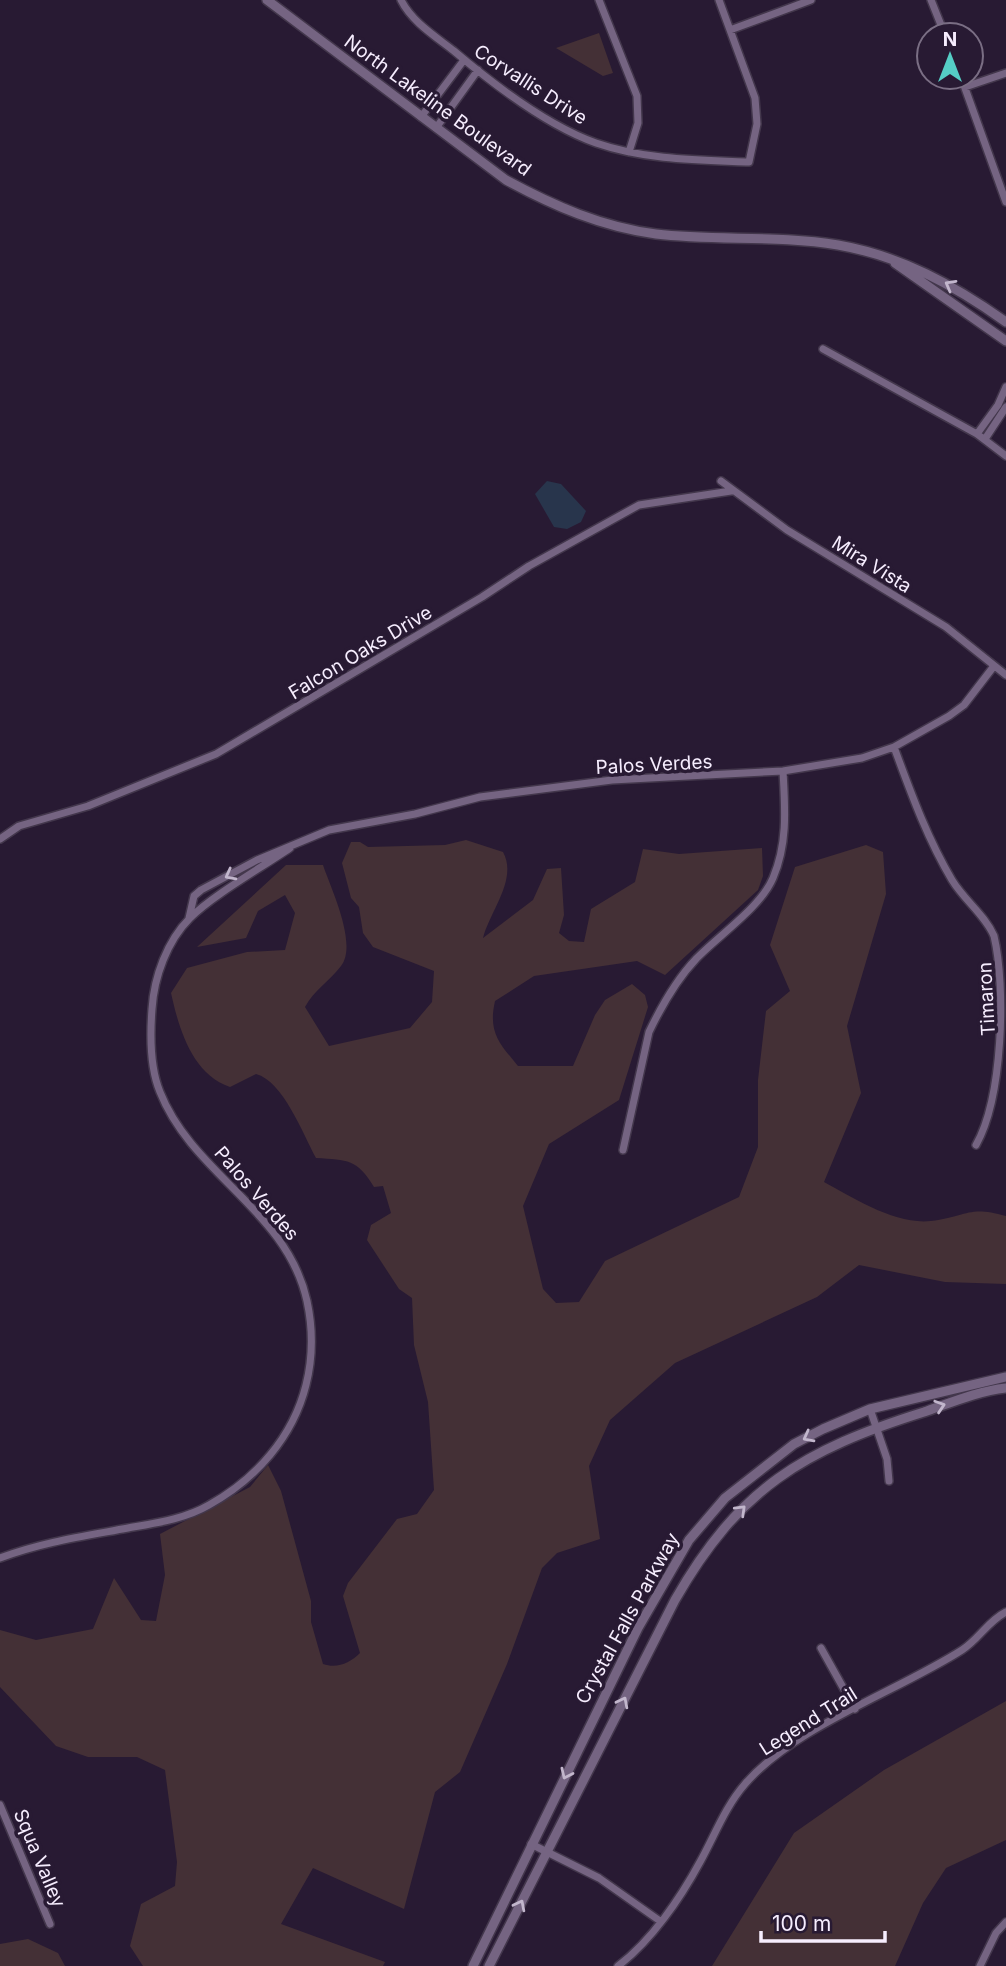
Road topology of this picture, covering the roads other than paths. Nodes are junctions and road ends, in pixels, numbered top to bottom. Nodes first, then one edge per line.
1 (267, 0) edge
2 (401, 0) edge
3 (599, 0) edge
4 (719, 0) edge
5 (811, 0) edge
6 (931, 0) edge
7 (939, 21) edge
8 (730, 30) junction
9 (464, 60) junction
10 (478, 70) junction
11 (1006, 73) edge
12 (985, 80) edge
13 (966, 91) edge
14 (421, 117) junction
15 (436, 128) junction
16 (629, 152) junction
17 (1006, 202) edge
18 (888, 257) junction
19 (1006, 322) edge
20 (1006, 341) edge
21 (823, 349) dead end
22 (1006, 387) edge
23 (1006, 407) edge
24 (977, 434) junction
25 (985, 439) junction
26 (1006, 456) edge
27 (721, 481) dead end
28 (732, 491) junction
29 (994, 666) junction
30 (1006, 675) edge
31 (894, 747) junction
32 (783, 771) junction
33 (0, 839) edge
34 (290, 848) junction
35 (190, 918) junction
36 (976, 1146) dead end
37 (623, 1150) dead end
38 (1006, 1377) edge
39 (1006, 1388) edge
40 (870, 1409) junction
41 (877, 1427) junction
42 (888, 1481) dead end
43 (0, 1558) edge
44 (1006, 1612) edge
45 (821, 1648) dead end
46 (855, 1709) junction
47 (0, 1805) edge
48 (531, 1844) junction
49 (548, 1852) junction
50 (660, 1921) junction
51 (1006, 1922) edge
52 (50, 1924) dead end
53 (472, 1966) edge
54 (489, 1966) edge
55 (618, 1966) edge
56 (980, 1966) edge

1 - 14 street, North Lakeline Boulevard
2 - 9 street, Corvallis Drive
3 - 16 street
4 - 8 street
5 - 8 street
6 - 7 street
8 - 16 street, Corvallis Drive
9 - 10 street, Corvallis Drive
9 - 14 street
10 - 15 street
10 - 16 street, Corvallis Drive
11 - 12 street
13 - 17 street
14 - 15 street, North Lakeline Boulevard
15 - 18 street, North Lakeline Boulevard
19 -> 18 street, North Lakeline Boulevard
18 - 20 street, North Lakeline Boulevard
21 - 24 street
22 - 24 street
23 - 25 street
24 - 25 street
25 - 26 street
27 - 28 street, Mira Vista
28 - 29 street, Mira Vista
28 - 33 street, Falcon Oaks Drive
29 - 30 street, Mira Vista
29 - 31 street, Palos Verdes
31 - 32 street, Palos Verdes
31 - 36 street, Timaron
32 - 34 street, Palos Verdes
32 - 37 street
34 - 35 street, Palos Verdes
34 -> 35 street, Palos Verdes
35 - 43 street, Palos Verdes
38 - 40 street, Crystal Falls Parkway
41 -> 39 street, Crystal Falls Parkway
40 - 41 street
40 -> 48 street, Crystal Falls Parkway
41 - 42 street
49 -> 41 street, Crystal Falls Parkway
44 - 46 street, Legend Trail
45 - 46 street
46 - 50 street, Legend Trail
47 - 52 street, Squa Valley
48 - 49 street
48 - 53 street, Crystal Falls Parkway
49 - 50 street
54 -> 49 street, Crystal Falls Parkway
50 - 55 street, Legend Trail
51 - 56 street

